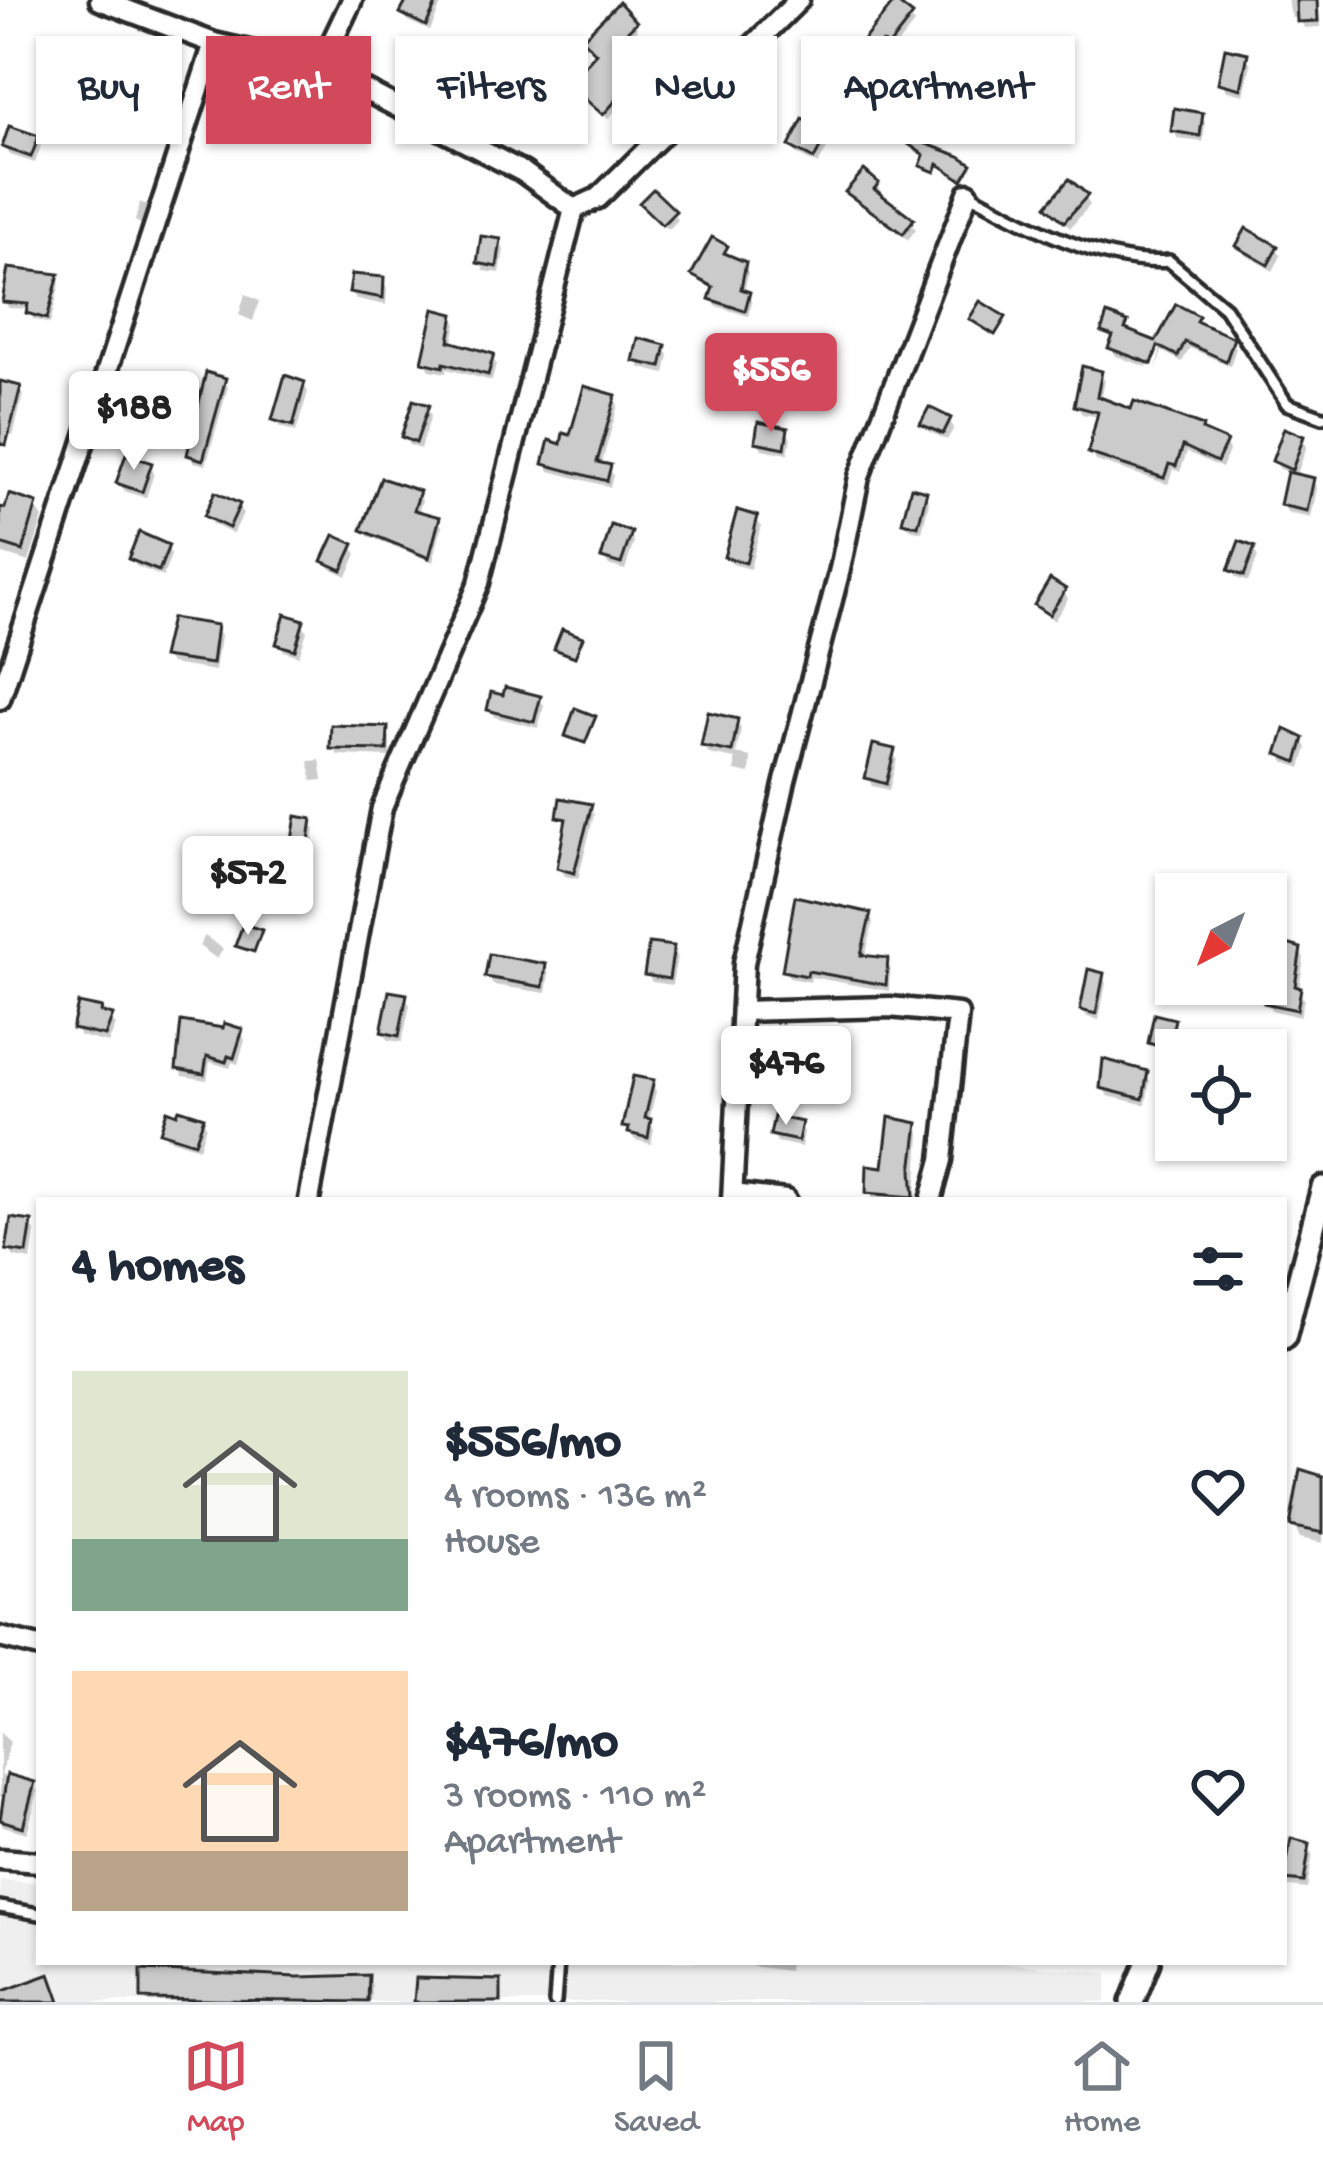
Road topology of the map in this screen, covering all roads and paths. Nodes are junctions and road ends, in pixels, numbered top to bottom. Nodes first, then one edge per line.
1 (100, 0) edge
2 (352, 0) edge
3 (799, 0) edge
4 (335, 36) edge
5 (206, 40) edge
6 (206, 68) edge
7 (371, 93) edge
8 (968, 193) joint
9 (574, 208) junction
10 (1323, 417) edge
11 (0, 699) edge
12 (742, 1011) junction
13 (1323, 1188) edge
14 (310, 1197) edge
15 (732, 1197) edge
16 (933, 1197) edge
17 (1287, 1326) edge
18 (0, 1637) edge
19 (36, 1646) edge
20 (0, 1859) edge
21 (36, 1862) edge
22 (0, 1907) edge
23 (36, 1913) edge
24 (558, 1965) edge
25 (1147, 1965) edge
26 (555, 2002) edge
27 (1132, 2002) edge

1 - 5 street
2 - 4 street
3 - 9 street
6 - 11 street
7 - 9 street
8 - 10 lane
8 - 12 street
9 - 14 street
12 - 15 street
12 - 16 street
13 - 17 street
18 - 19 street
20 - 21 street
22 - 23 lane
24 - 26 lane
25 - 27 street

